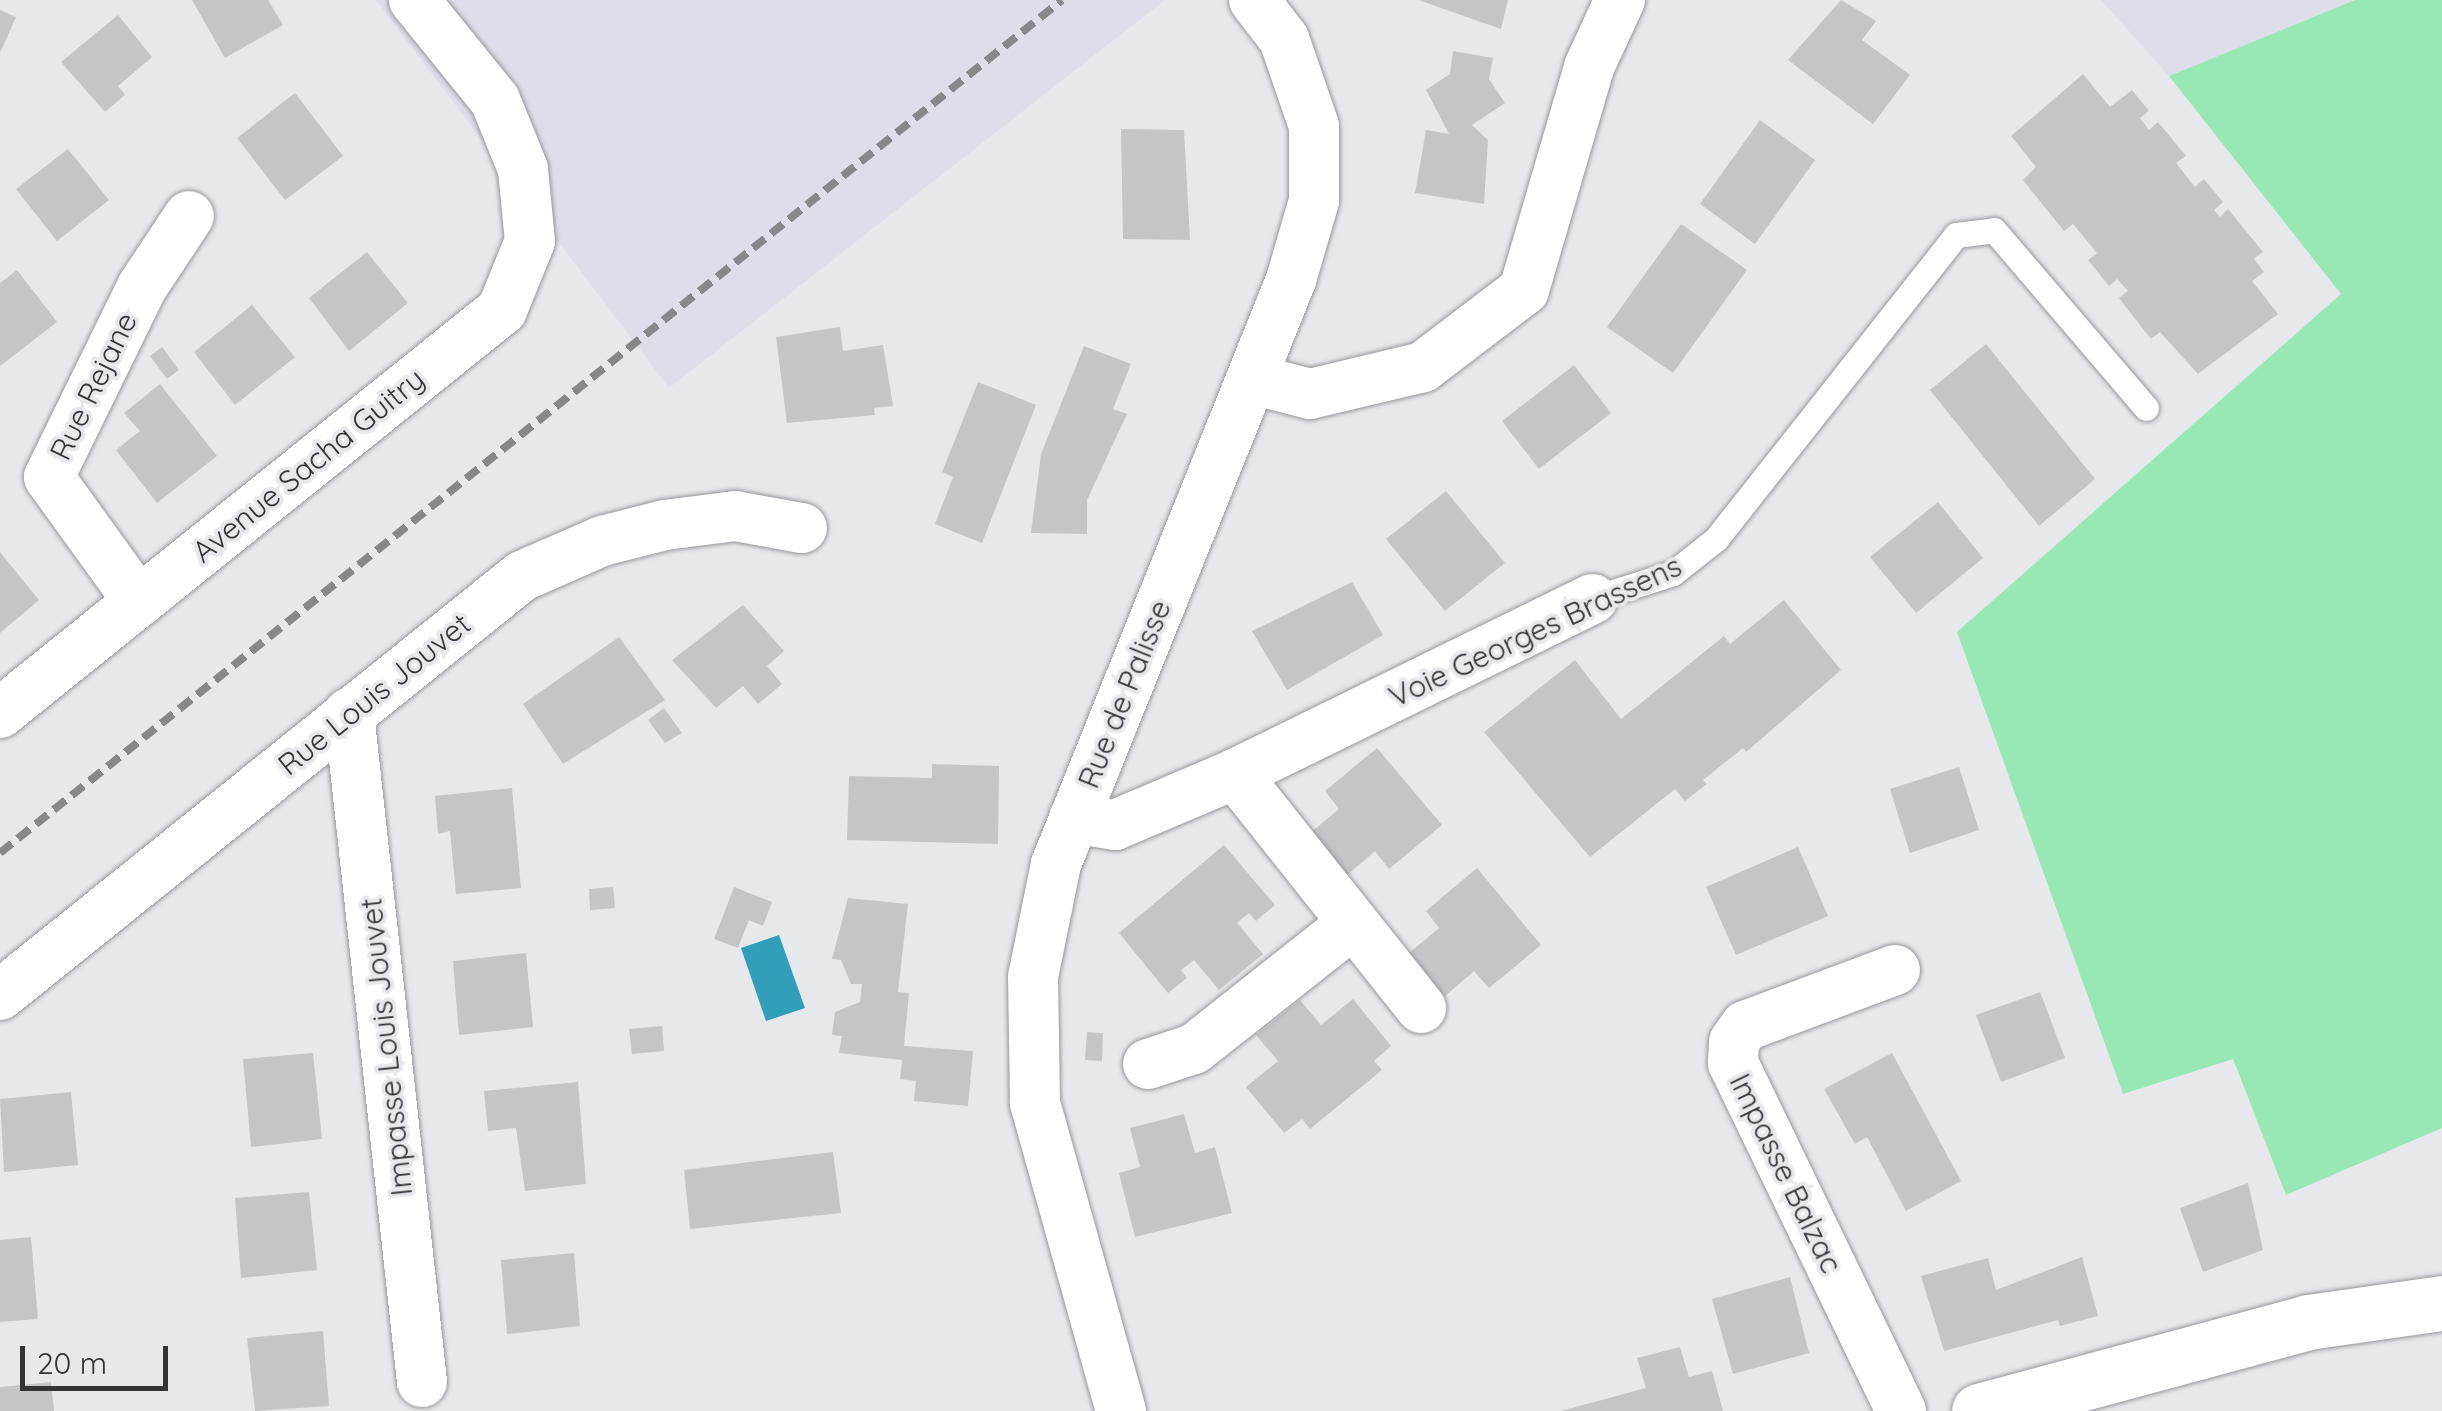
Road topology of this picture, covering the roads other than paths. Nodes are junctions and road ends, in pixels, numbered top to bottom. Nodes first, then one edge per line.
1 (414, 0) edge
2 (1254, 0) edge
3 (1620, 0) edge
4 (189, 216) dead end
5 (1252, 379) junction
6 (2146, 408) dead end
7 (802, 528) dead end
8 (1592, 599) joint
9 (139, 602) junction
10 (0, 713) edge
11 (349, 713) junction
12 (1235, 774) junction
13 (1074, 818) junction
14 (1352, 924) junction
15 (1896, 970) dead end
16 (0, 995) edge
17 (1421, 1008) dead end
18 (1148, 1064) dead end
19 (2442, 1303) edge
20 (422, 1382) dead end
21 (1121, 1411) edge
22 (1901, 1411) edge
23 (1979, 1411) edge

1 - 9 street, Avenue Sacha Guitry
2 - 5 street, Rue de Palisse
3 - 5 street
4 - 9 street, Rue Rejane
5 - 13 street, Rue de Palisse
6 - 8 lane, Voie Georges Brassens
7 - 11 street, Rue Louis Jouvet
8 - 12 street, Voie Georges Brassens
9 - 10 street, Avenue Sacha Guitry
11 - 16 street, Rue Louis Jouvet
11 - 20 street, Impasse Louis Jouvet
12 - 13 street, Voie Georges Brassens
12 - 14 street
13 - 21 street, Rue de Palisse
14 - 17 street
14 - 18 street
15 - 22 street, Impasse Balzac
19 - 23 main road

